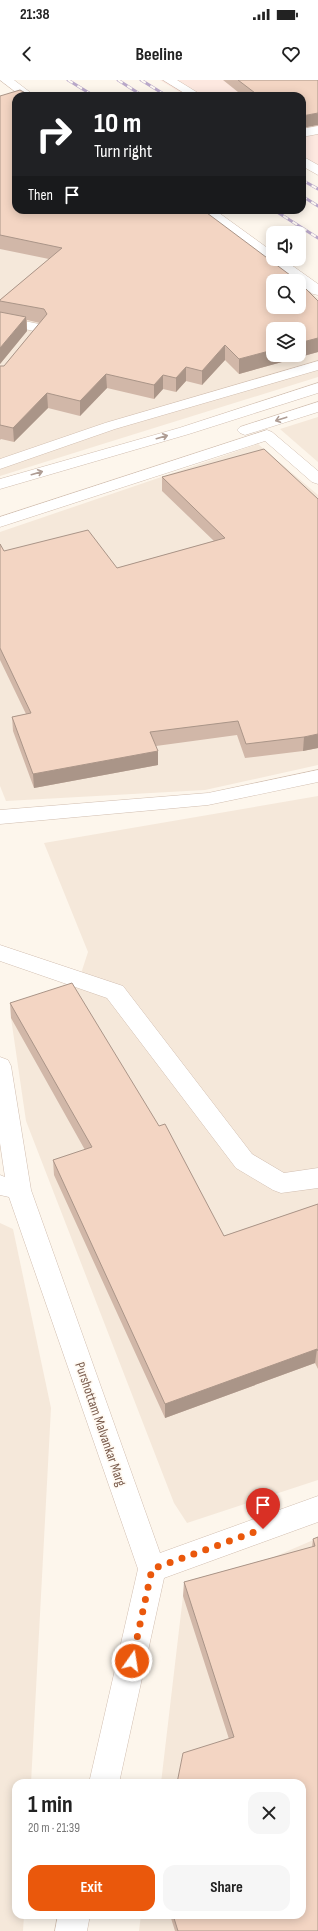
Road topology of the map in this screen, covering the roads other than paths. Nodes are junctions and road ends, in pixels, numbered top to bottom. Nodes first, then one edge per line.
1 (6, 80) edge
2 (169, 80) edge
3 (18, 89) junction
4 (6, 92) dead end
5 (23, 92) edge
6 (190, 92) edge
7 (318, 130) edge
8 (306, 132) edge
9 (306, 163) edge
10 (318, 171) edge
11 (212, 214) edge
12 (266, 253) edge
13 (284, 266) edge
14 (318, 291) edge
15 (0, 320) edge
16 (30, 338) edge
17 (318, 365) edge
18 (318, 388) edge
19 (318, 407) edge
20 (0, 464) edge
21 (318, 479) edge
22 (0, 484) edge
23 (0, 508) edge
24 (0, 522) edge
25 (318, 776) edge
26 (0, 817) edge
27 (0, 952) edge
28 (0, 1066) edge
29 (318, 1178) edge
30 (10, 1187) edge
31 (318, 1509) edge
32 (152, 1569) junction
33 (105, 1779) edge
34 (73, 1919) edge
35 (71, 1931) edge

1 - 3 street
2 - 6 street
3 - 4 street
3 - 5 street
7 - 8 street
9 - 10 street
11 - 12 street
13 - 14 street
15 - 16 street
17 - 20 street
22 -> 18 street
19 -> 23 street
21 - 24 street
25 - 26 street
27 - 29 street
28 - 30 street, Purshottam Malvankar Marg
30 - 32 street, Purshottam Malvankar Marg
31 - 32 street
32 - 33 street
34 - 35 street

